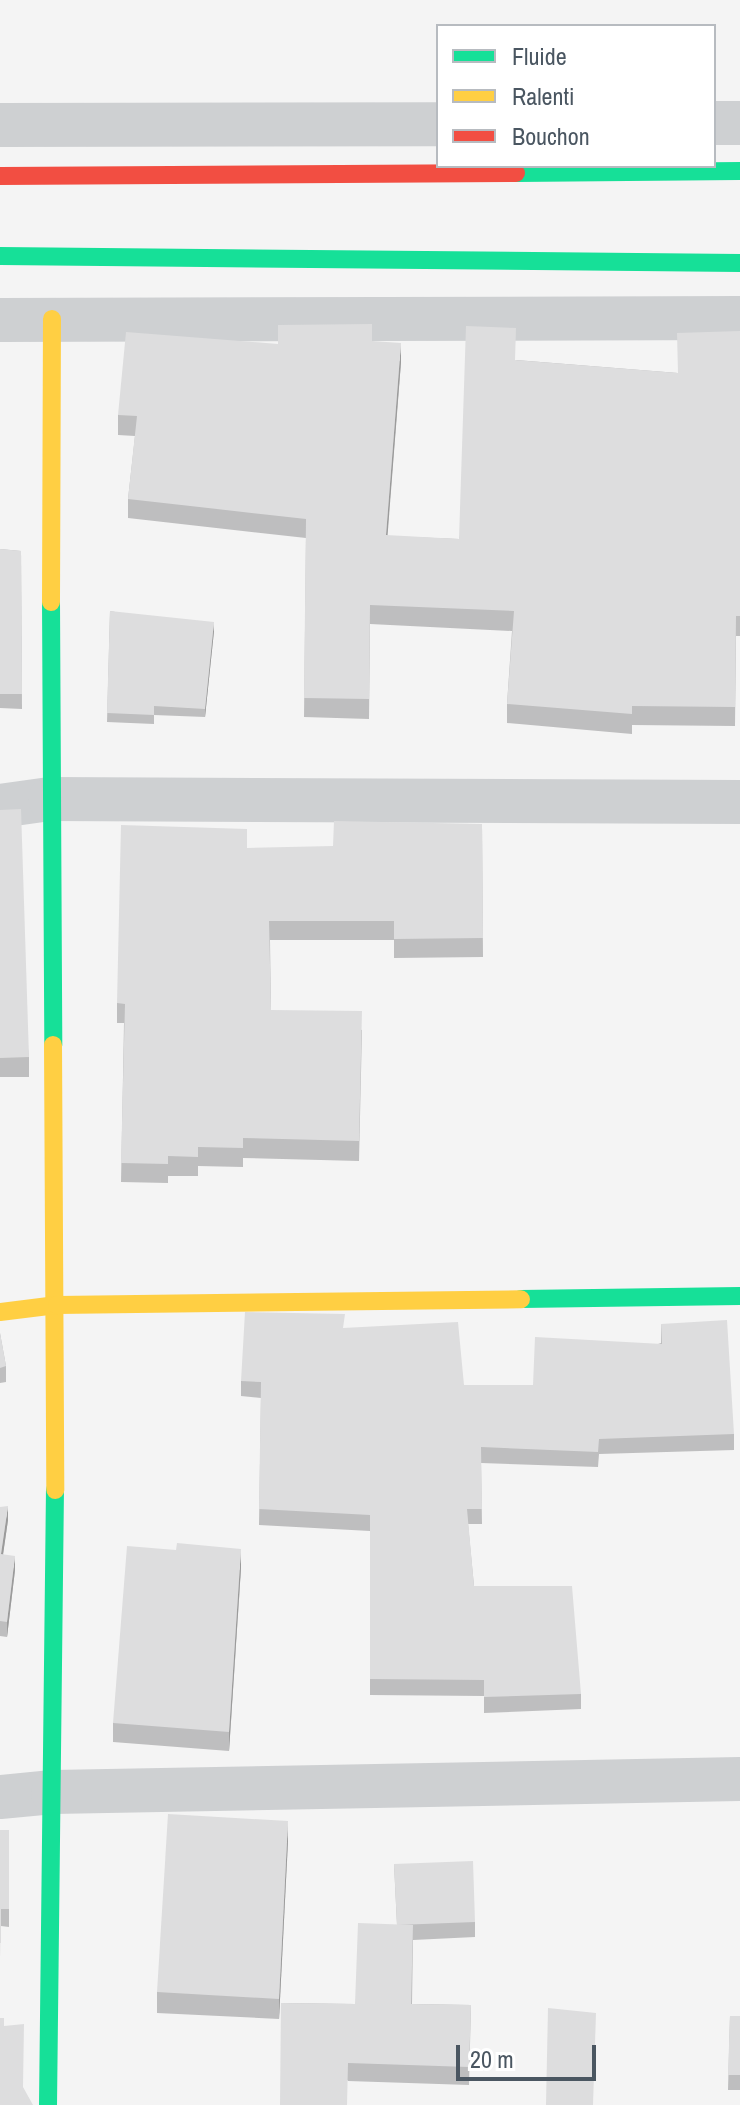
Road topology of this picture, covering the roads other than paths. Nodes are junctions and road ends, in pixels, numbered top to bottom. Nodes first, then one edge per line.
1 (716, 123) edge
2 (740, 123) edge
3 (436, 124) edge
4 (0, 125) edge
5 (740, 171) edge
6 (0, 176) edge
7 (0, 256) edge
8 (740, 263) edge
9 (740, 318) edge
10 (52, 319) junction
11 (0, 320) edge
12 (50, 799) junction
13 (740, 802) edge
14 (0, 806) edge
15 (740, 1296) edge
16 (57, 1305) junction
17 (0, 1312) edge
18 (740, 1779) edge
19 (53, 1792) junction
20 (0, 1797) edge
21 (48, 2105) edge

1 - 2 street
3 - 4 street
5 - 6 street
7 - 8 street
9 - 10 street
10 - 11 street
10 - 12 street
12 - 13 street
12 - 14 street
12 - 16 street
15 - 16 street
16 - 17 street
16 - 19 street
18 - 19 street
19 - 20 street
19 - 21 street

